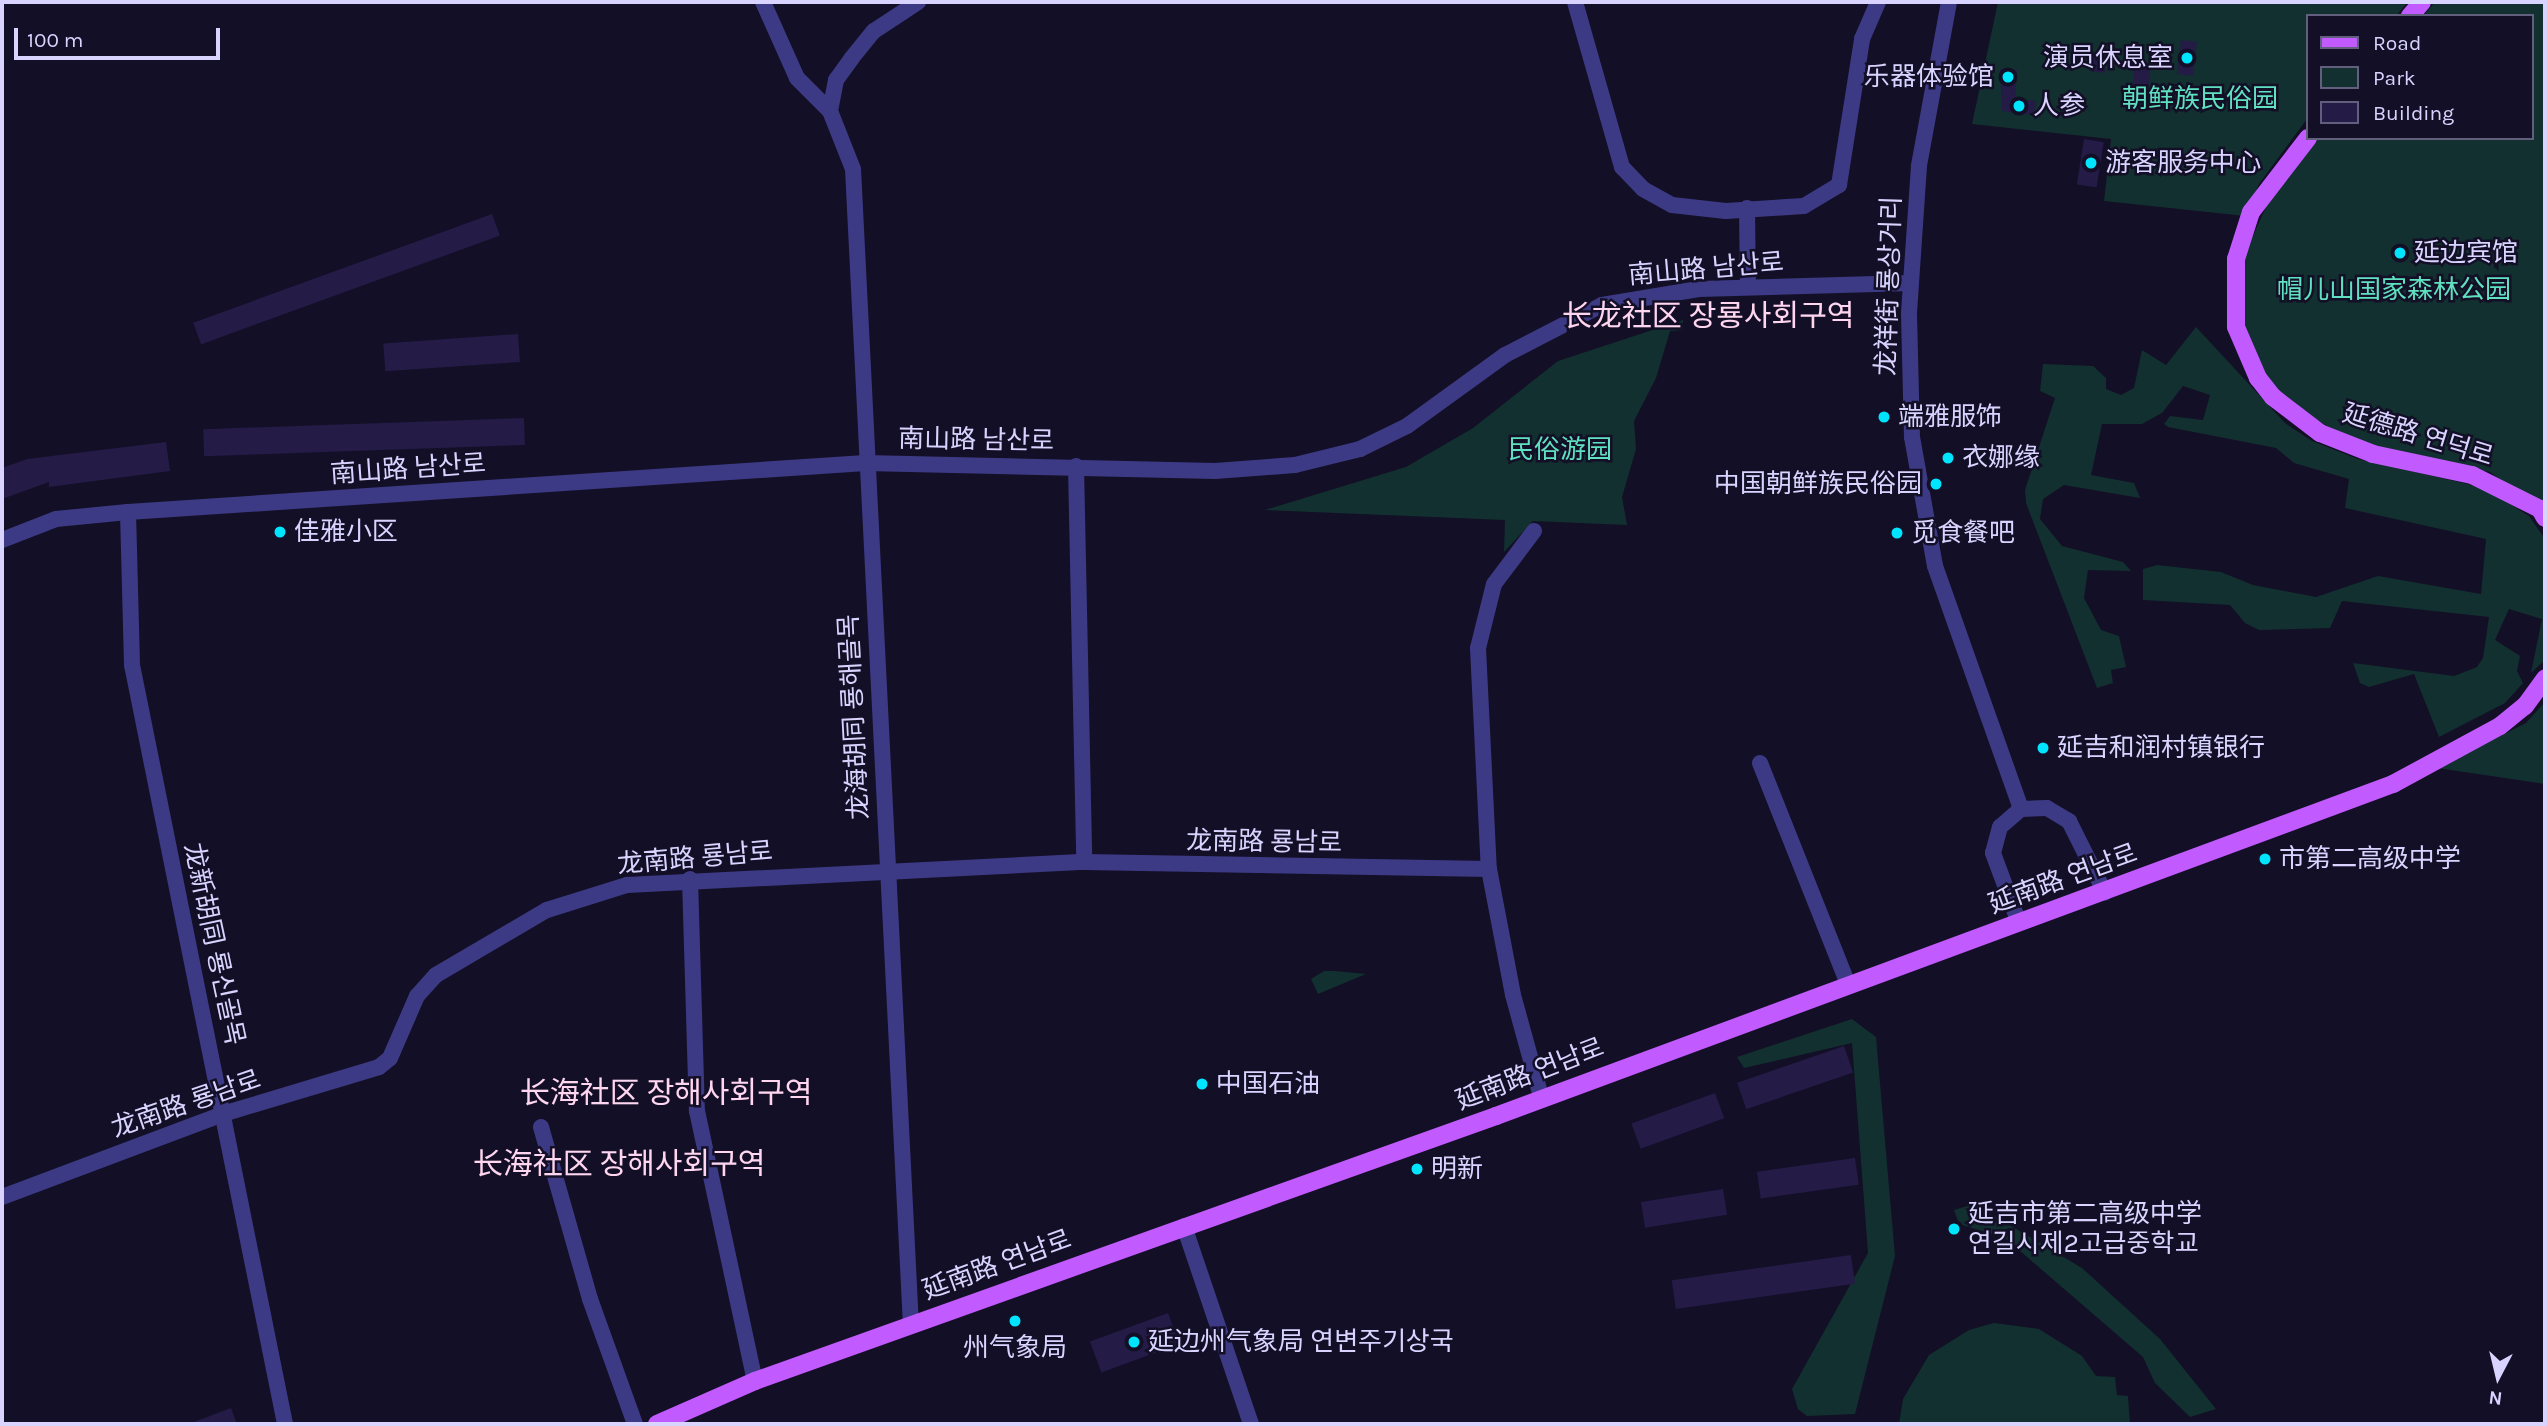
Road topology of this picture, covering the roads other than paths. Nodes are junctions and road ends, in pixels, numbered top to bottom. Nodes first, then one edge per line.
1 (764, 2) edge
2 (918, 2) edge
3 (1575, 2) edge
4 (1878, 2) edge
5 (1949, 2) edge
6 (851, 59) junction
7 (797, 78) junction
8 (830, 111) junction
9 (2306, 140) edge
10 (1748, 208) junction
11 (1911, 283) junction
12 (1748, 286) junction
13 (865, 463) junction
14 (1076, 466) junction
15 (128, 512) junction
16 (2545, 518) edge
17 (1534, 531) dead end
18 (2, 540) edge
19 (2545, 678) edge
20 (1760, 764) dead end
21 (2021, 809) junction
22 (1084, 862) junction
23 (886, 869) junction
24 (1489, 869) junction
25 (690, 879) junction
26 (2105, 893) junction
27 (2019, 923) junction
28 (1848, 984) junction
29 (1541, 1097) junction
30 (226, 1113) junction
31 (541, 1127) dead end
32 (2, 1197) edge
33 (1184, 1226) junction
34 (911, 1325) junction
35 (755, 1381) junction
36 (1246, 1423) edge
37 (285, 1424) edge
38 (635, 1424) edge
39 (657, 1424) edge

1 - 7 street
2 - 6 street
3 - 10 street
4 - 10 street
5 - 11 street, 龙祥街 룡상거리
6 - 7 street
6 - 8 street
7 - 8 street
8 - 13 street, 龙海胡同 룡해골목
9 - 16 main road, 延德路 연덕로
10 - 12 street
11 - 12 street, 南山路 남산로
11 - 21 street, 龙祥街 룡상거리
12 - 14 street, 南山路 남산로
13 - 14 street, 南山路 남산로
13 - 15 street, 南山路 남산로
13 - 23 street, 龙海胡同 룡해골목
14 - 22 street
15 - 18 street, 南山路 남산로
15 - 30 street, 龙新胡同 룡신골목
17 - 24 street
19 - 26 main road, 延南路 연남로
20 - 28 street
21 - 26 street
21 - 27 street
22 - 23 street, 龙南路 룡남로
22 - 24 street, 龙南路 룡남로
23 - 25 street, 龙南路 룡남로
23 - 34 street, 龙海胡同 룡해골목
24 - 29 street
25 - 30 street, 龙南路 룡남로
25 - 35 street
26 - 27 main road, 延南路 연남로
27 - 28 main road, 延南路 연남로
28 - 29 main road, 延南路 연남로
29 - 33 main road, 延南路 연남로
30 - 32 street, 龙南路 룡남로
30 - 37 street, 龙新胡同 룡신골목
31 - 38 street
33 - 34 main road, 延南路 연남로
33 - 36 street
34 - 35 main road, 延南路 연남로
35 - 39 main road, 延南路 연남로

